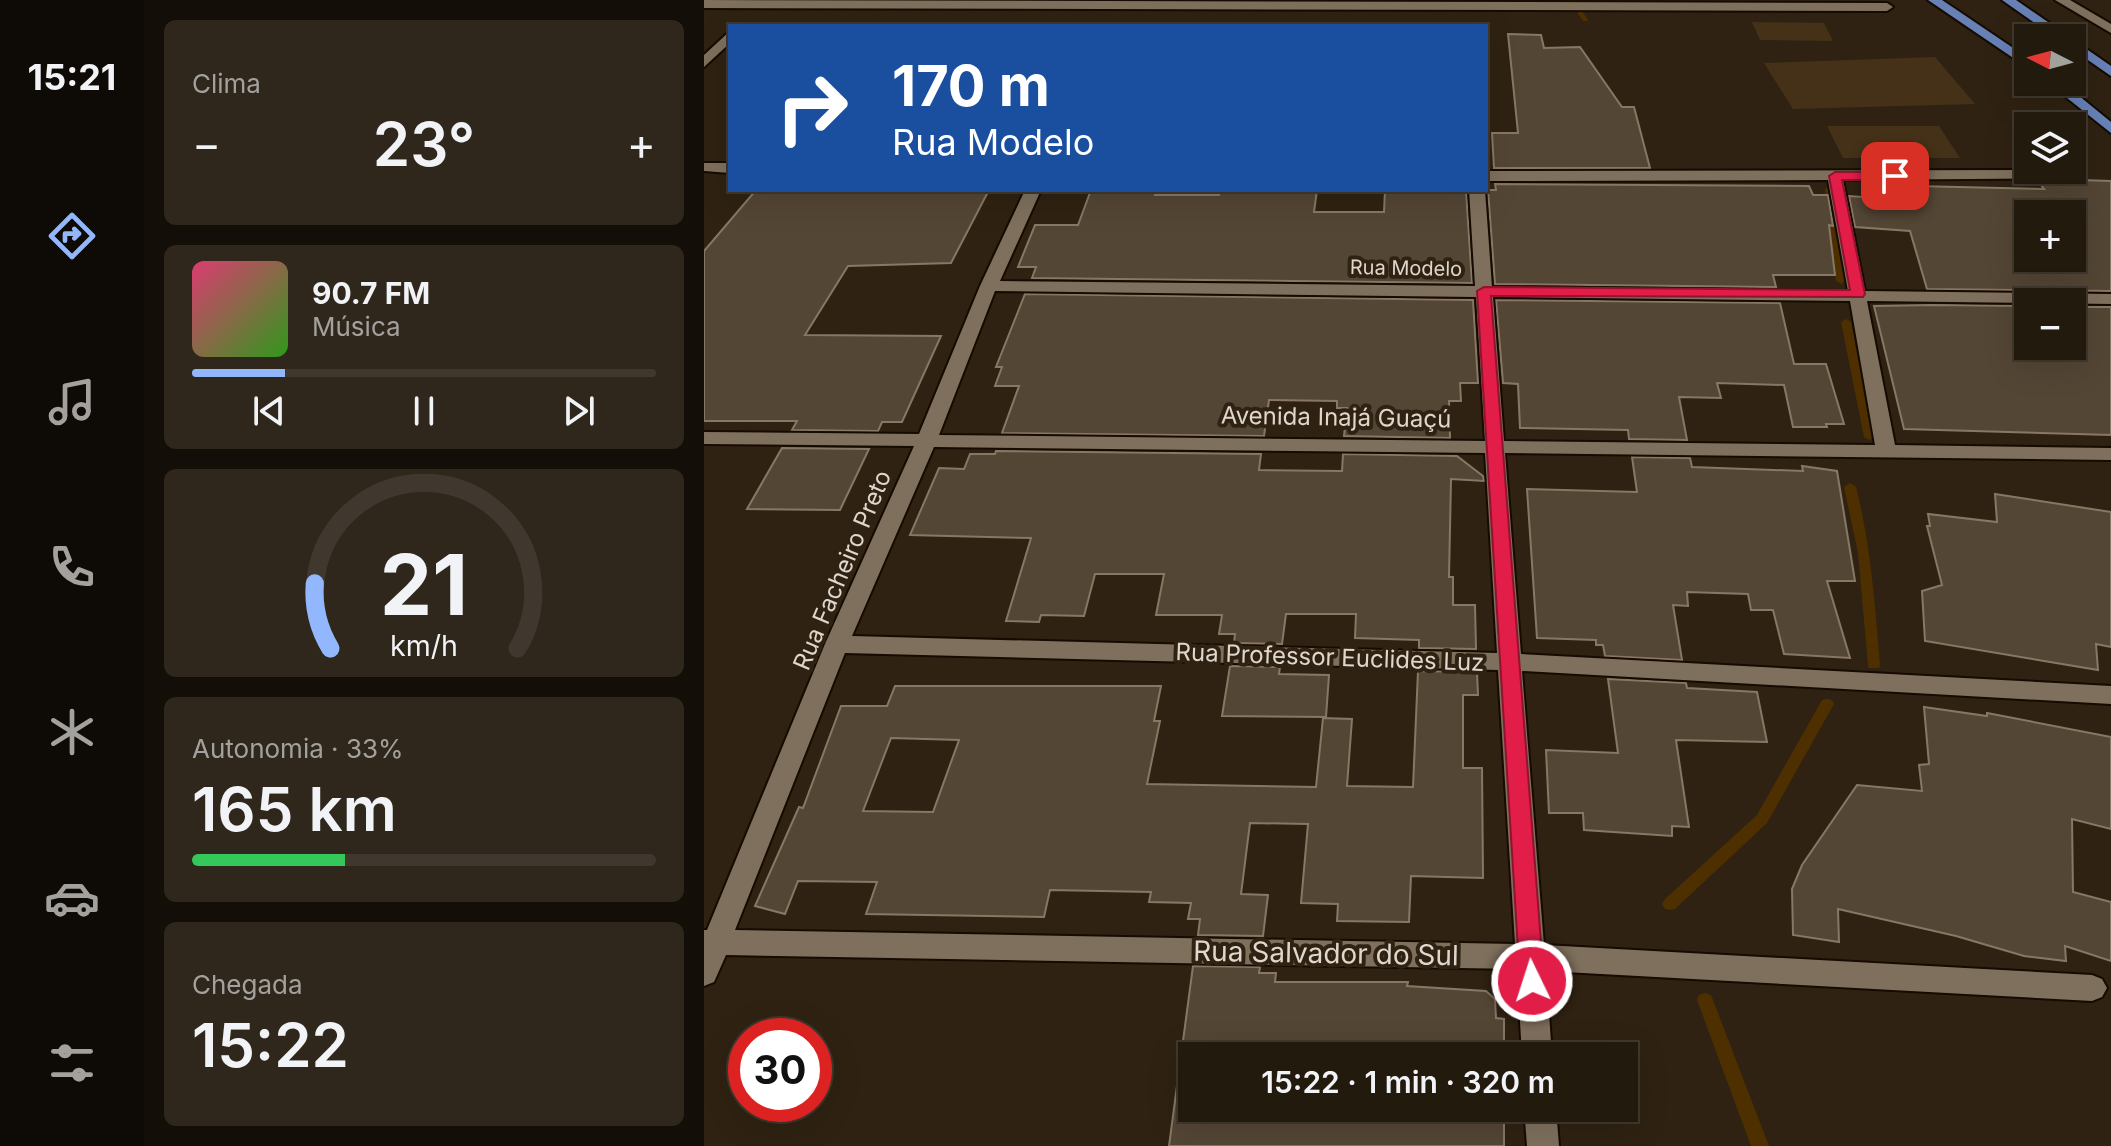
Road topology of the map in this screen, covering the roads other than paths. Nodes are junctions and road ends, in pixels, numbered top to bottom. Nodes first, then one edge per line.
1 (1934, 0) edge
2 (2008, 0) edge
3 (2061, 0) edge
4 (760, 2) edge
5 (1114, 3) edge
6 (1277, 3) edge
7 (1682, 3) edge
8 (704, 4) edge
9 (1887, 7) dead end
10 (1460, 8) edge
11 (749, 15) dead end
12 (1106, 24) edge
13 (2044, 24) edge
14 (2111, 29) edge
15 (728, 37) edge
16 (2086, 53) edge
17 (2014, 54) edge
18 (704, 63) edge
19 (2111, 72) edge
20 (2071, 96) edge
21 (2111, 129) edge
22 (704, 167) edge
23 (728, 168) edge
24 (2014, 175) edge
25 (1488, 176) edge
26 (1835, 176) junction
27 (1032, 192) edge
28 (1477, 192) edge
29 (989, 286) junction
30 (1484, 291) junction
31 (1858, 294) junction
32 (2111, 299) edge
33 (704, 438) edge
34 (927, 439) junction
35 (1494, 445) junction
36 (1886, 451) junction
37 (2111, 454) edge
38 (837, 644) junction
39 (1510, 662) junction
40 (2111, 695) edge
41 (711, 942) edge
42 (1530, 957) junction
43 (704, 973) edge
44 (2092, 988) dead end
45 (1536, 1042) edge
46 (1541, 1122) edge
47 (1543, 1146) edge

1 - 17 main road
2 - 13 main road
3 - 14 street
4 - 5 street
4 - 8 street
4 - 11 street
5 - 6 street
5 - 12 street
6 - 10 street
7 - 9 street
7 - 10 street
15 - 18 street
16 - 19 main road
20 - 21 main road
22 - 23 street
24 - 26 street
25 - 26 street
26 - 31 street
27 - 29 street, Rua Facheiro Preto
28 - 30 street
29 - 30 street, Rua Modelo
29 - 34 street, Rua Facheiro Preto
30 - 31 street, Rua Modelo
30 - 35 street
31 - 32 street, Rua Modelo
31 - 36 street
33 - 34 street, Avenida Inajá Guaçú
34 - 35 street, Avenida Inajá Guaçú
34 - 38 street, Rua Facheiro Preto
35 - 36 street, Avenida Inajá Guaçú
35 - 39 street
36 - 37 street, Avenida Inajá Guaçú
38 - 39 street, Rua Professor Euclides Luz
38 - 41 street, Rua Facheiro Preto
39 - 40 street, Rua Professor Euclides Luz
39 - 42 street
41 - 42 street, Rua Salvador do Sul
41 - 43 street, Rua Facheiro Preto
42 - 44 street, Rua Salvador do Sul
42 - 45 street
46 - 47 street

